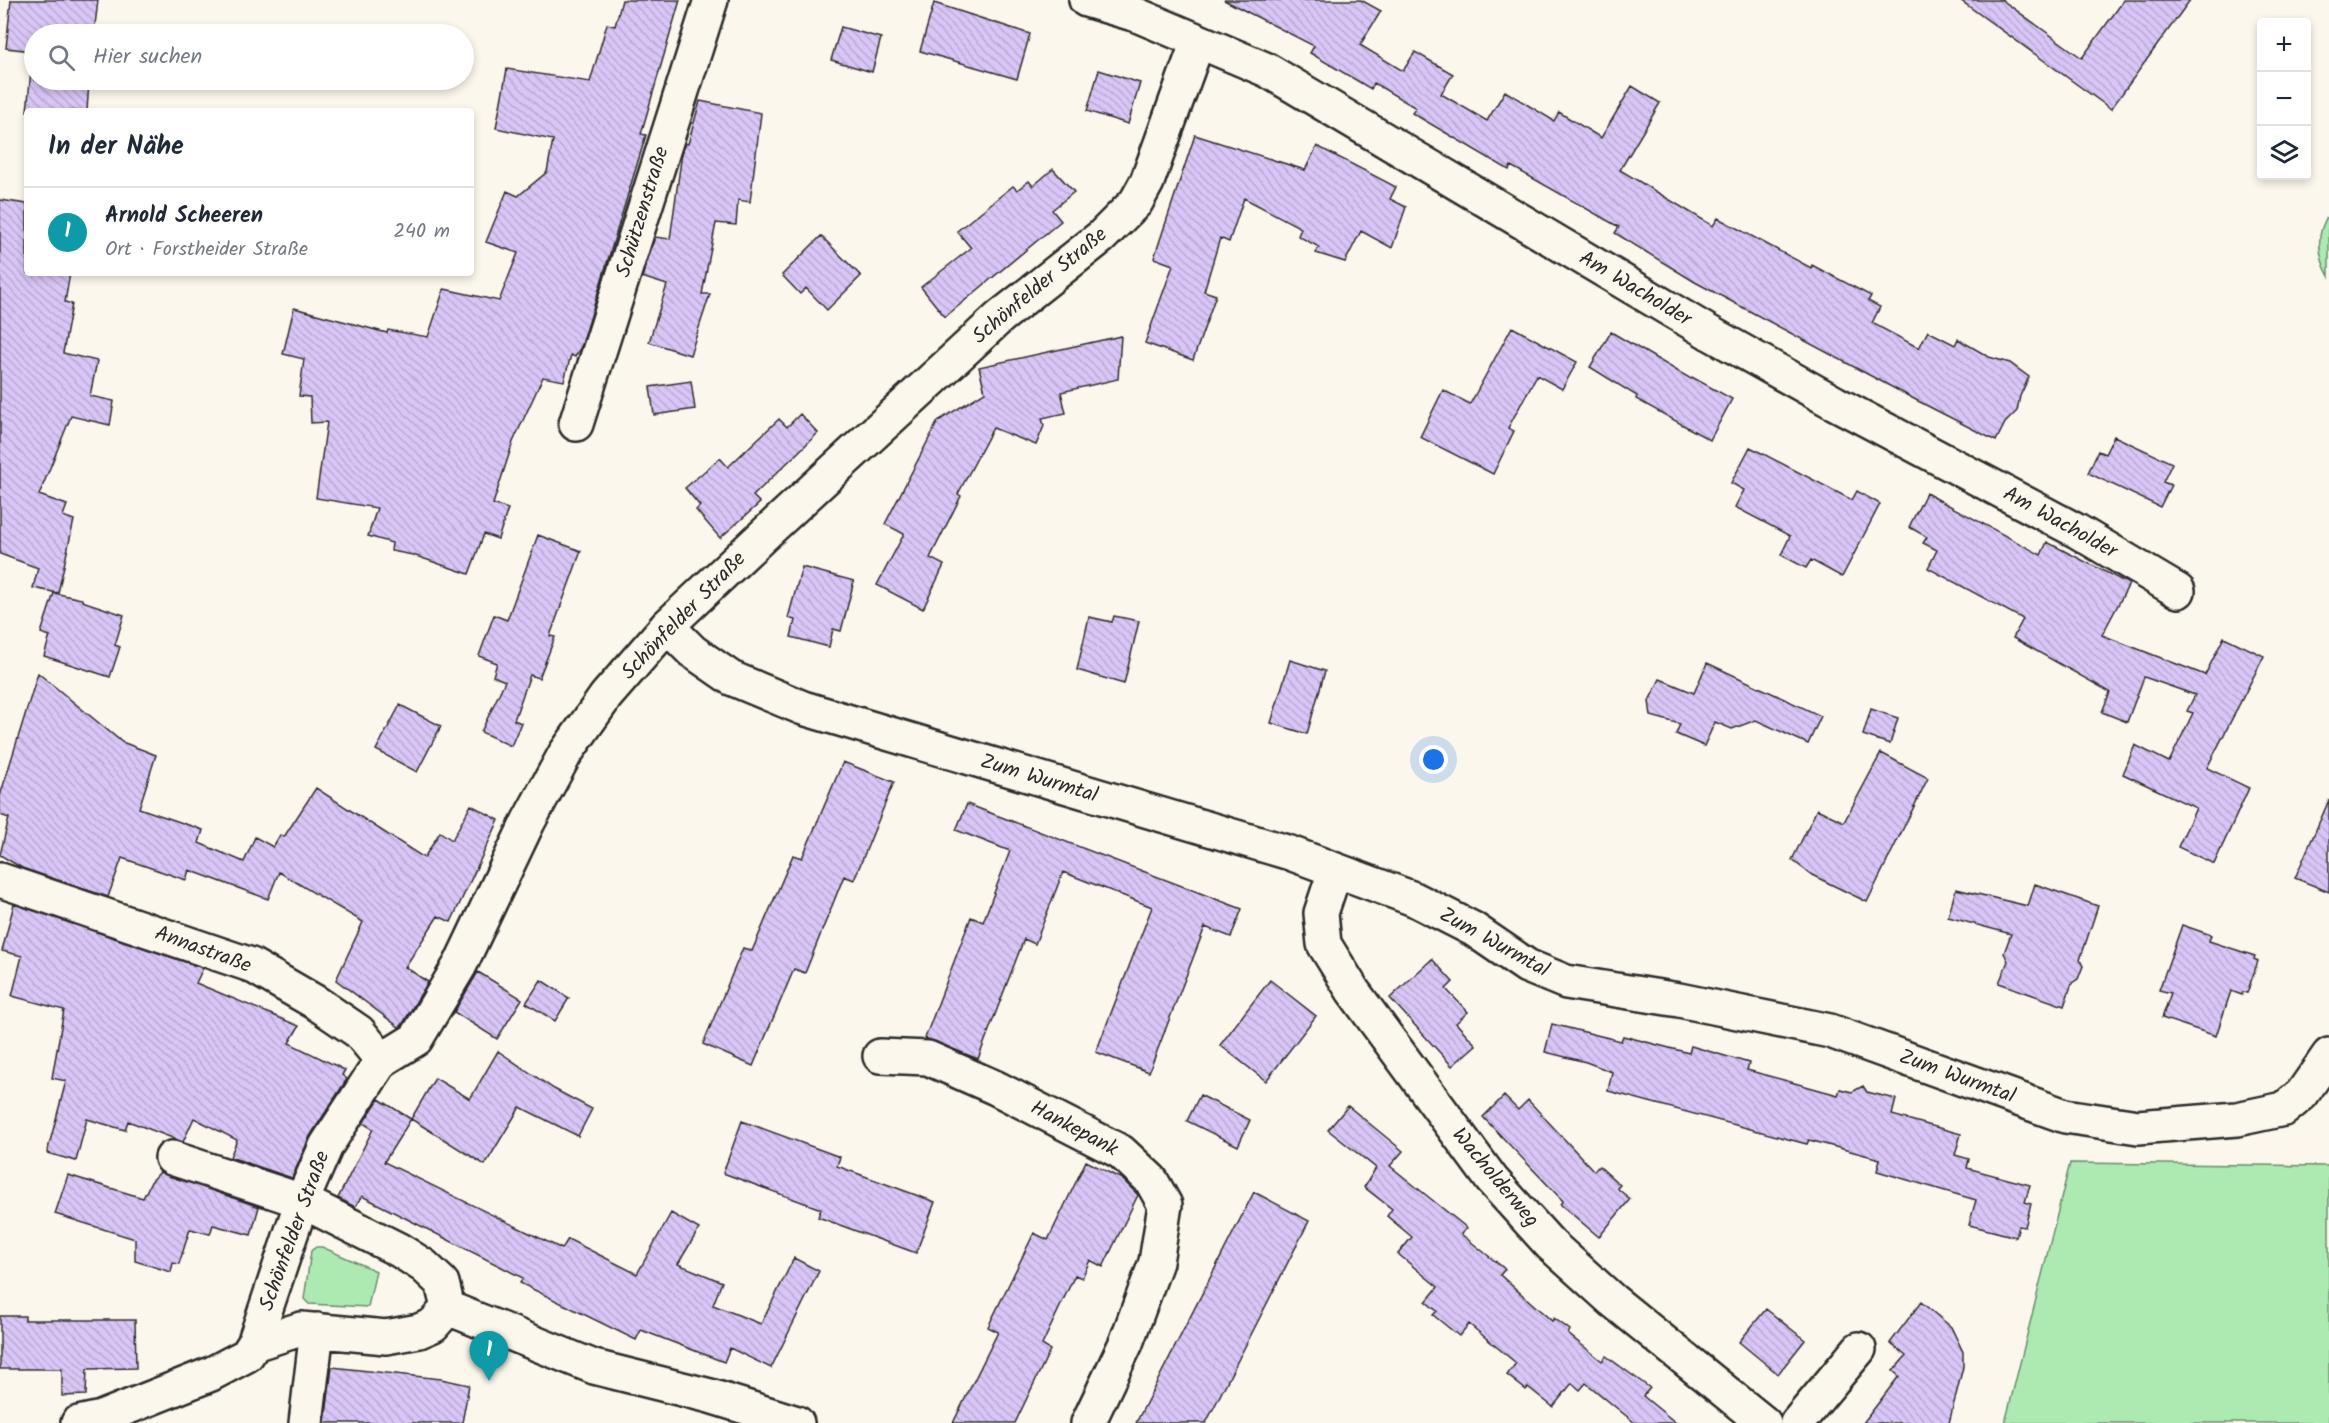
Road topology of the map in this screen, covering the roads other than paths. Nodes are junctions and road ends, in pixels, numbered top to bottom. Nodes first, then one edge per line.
1 (711, 0) edge
2 (1086, 0) edge
3 (1198, 41) junction
4 (576, 424) dead end
5 (2178, 591) dead end
6 (667, 626) junction
7 (1335, 871) junction
8 (0, 880) edge
9 (2329, 1055) edge
10 (880, 1056) dead end
11 (382, 1060) junction
12 (172, 1158) dead end
13 (302, 1201) junction
14 (448, 1308) junction
15 (317, 1330) junction
16 (254, 1344) junction
17 (1859, 1349) dead end
18 (78, 1423) edge
19 (306, 1423) edge
20 (797, 1423) edge
21 (1088, 1423) edge
22 (1764, 1423) edge
23 (1797, 1423) edge

1 - 4 street, Schützenstraße
2 - 3 street, Am Wacholder
3 - 5 street, Am Wacholder
3 - 6 street, Schönfelder Straße
6 - 7 street, Zum Wurmtal
6 - 11 street, Schönfelder Straße
7 - 9 street, Zum Wurmtal
7 - 22 street, Wacholderweg
8 - 11 street, Annastraße
10 - 21 street, Hankepank
11 - 13 street, Schönfelder Straße
12 - 13 street
13 - 14 street
13 - 16 street, Schönfelder Straße
14 - 15 street
14 - 20 street
15 - 16 street
15 - 19 street
16 - 18 street
17 - 23 street

